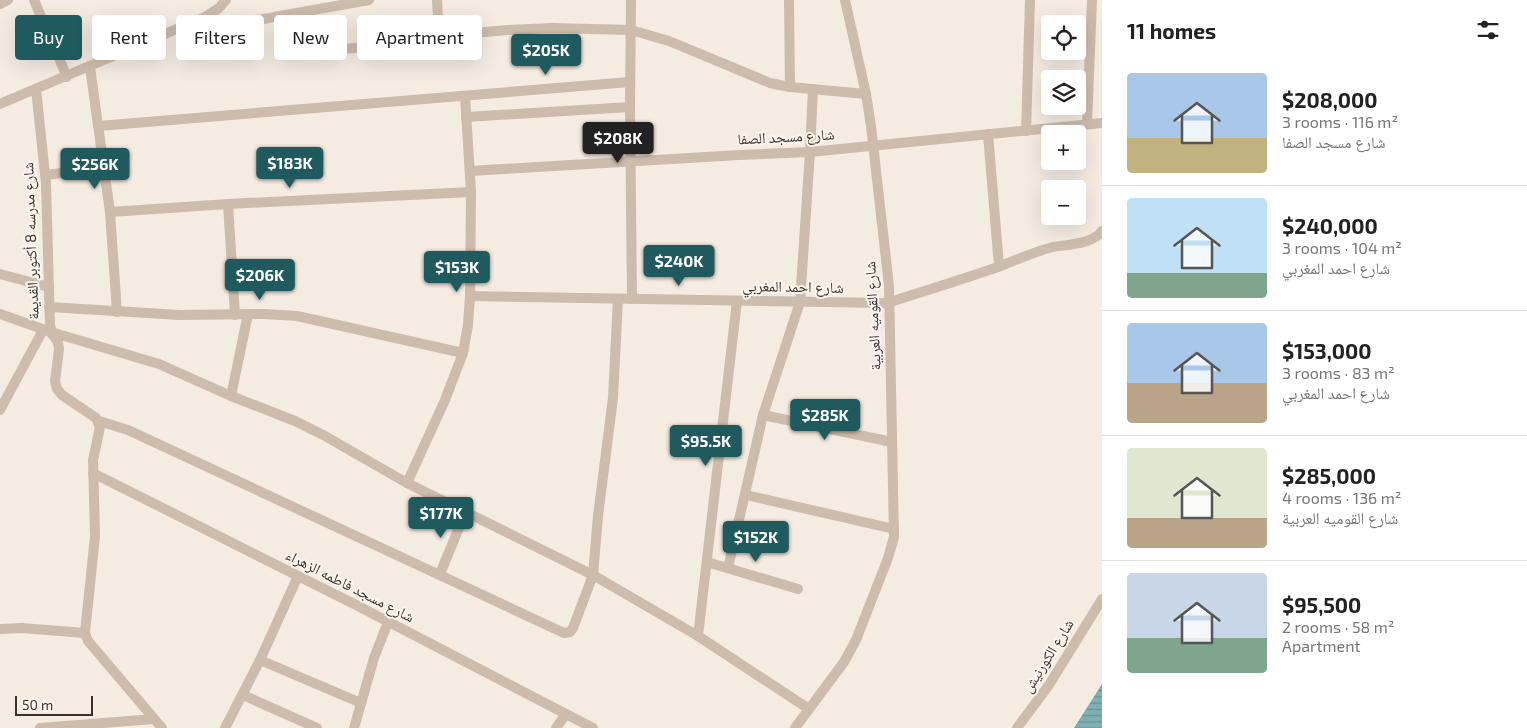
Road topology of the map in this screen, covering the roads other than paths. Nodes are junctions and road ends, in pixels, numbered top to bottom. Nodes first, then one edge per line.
1 (8, 0) edge
2 (34, 0) edge
3 (226, 0) edge
4 (369, 0) edge
5 (437, 0) edge
6 (631, 0) edge
7 (789, 0) edge
8 (845, 0) edge
9 (1030, 0) edge
10 (1092, 0) edge
11 (0, 4) edge
12 (210, 15) edge
13 (438, 15) edge
14 (264, 19) edge
15 (176, 30) edge
16 (631, 30) junction
17 (482, 33) edge
18 (90, 67) junction
19 (67, 77) junction
20 (630, 82) junction
21 (790, 88) junction
22 (36, 89) junction
23 (813, 89) junction
24 (866, 94) junction
25 (465, 96) junction
26 (1, 102) edge
27 (630, 107) junction
28 (466, 117) junction
29 (1102, 123) edge
30 (1087, 124) junction
31 (98, 126) junction
32 (1026, 130) junction
33 (988, 134) junction
34 (873, 145) junction
35 (810, 152) junction
36 (631, 162) junction
37 (104, 168) junction
38 (470, 171) junction
39 (45, 175) junction
40 (471, 192) junction
41 (228, 204) junction
42 (110, 212) junction
43 (1102, 231) edge
44 (999, 266) junction
45 (0, 274) edge
46 (49, 287) junction
47 (470, 296) junction
48 (618, 299) junction
49 (632, 299) junction
50 (737, 301) junction
51 (800, 302) junction
52 (890, 302) junction
53 (49, 307) junction
54 (117, 312) junction
55 (0, 314) edge
56 (248, 314) junction
57 (235, 315) junction
58 (47, 331) junction
59 (463, 353) junction
60 (0, 389) edge
61 (11, 392) junction
62 (231, 396) junction
63 (0, 410) edge
64 (763, 415) junction
65 (99, 421) junction
66 (892, 442) junction
67 (92, 473) junction
68 (407, 483) junction
69 (746, 495) junction
70 (466, 512) junction
71 (894, 529) junction
72 (707, 562) junction
73 (728, 568) junction
74 (440, 574) junction
75 (593, 575) junction
76 (298, 576) junction
77 (798, 589) dead end
78 (1102, 599) edge
79 (388, 622) junction
80 (0, 629) edge
81 (85, 633) junction
82 (698, 636) junction
83 (260, 660) junction
84 (243, 694) junction
85 (361, 703) junction
86 (809, 709) junction
87 (566, 714) junction
88 (154, 719) junction
89 (303, 725) edge
90 (40, 728) edge
91 (162, 728) edge
92 (225, 728) edge
93 (317, 728) edge
94 (354, 728) edge
95 (556, 728) edge
96 (593, 728) edge
97 (795, 728) edge
98 (1017, 728) edge

1 - 11 street
2 - 19 street
3 - 12 street
4 - 14 street
5 - 13 street
6 - 16 street
7 - 21 street
8 - 24 street, شارع القوميه العربية
9 - 32 street
10 - 30 street
15 - 18 street
16 - 17 street
16 - 20 street
16 - 21 street
18 - 19 street
18 - 31 street
19 - 22 street
20 - 25 street
20 - 27 street
21 - 23 street
22 - 26 street
22 - 39 street, شارع مدرسه 8 أكتوبر القديمة
23 - 24 street
23 - 35 street
24 - 34 street, شارع القوميه العربية
25 - 28 street
25 - 31 street
27 - 28 street
27 - 36 street
28 - 38 street
29 - 30 street, شارع مسجد الصفا
30 - 32 street, شارع مسجد الصفا
31 - 37 street
32 - 33 street, شارع مسجد الصفا
33 - 34 street, شارع مسجد الصفا
33 - 44 street
34 - 35 street, شارع مسجد الصفا
34 - 52 street, شارع القوميه العربية
35 - 36 street, شارع مسجد الصفا
35 - 51 street
36 - 38 street, شارع مسجد الصفا
36 - 49 street
37 - 39 street
37 - 42 street
38 - 40 street
39 - 46 street, شارع مدرسه 8 أكتوبر القديمة
40 - 41 street
40 - 47 street
41 - 42 street
41 - 57 street
42 - 54 street
43 - 44 street, شارع احمد المغربي
44 - 52 street, شارع احمد المغربي
45 - 46 street
46 - 53 street, شارع مدرسه 8 أكتوبر القديمة
47 - 48 street, شارع احمد المغربي
47 - 59 street
48 - 49 street, شارع احمد المغربي
48 - 75 street
49 - 50 street, شارع احمد المغربي
50 - 51 street, شارع احمد المغربي
50 - 72 street
51 - 52 street, شارع احمد المغربي
51 - 64 street
52 - 66 street, شارع القوميه العربية
53 - 54 street
53 - 58 street, شارع مدرسه 8 أكتوبر القديمة
54 - 57 street
55 - 58 street
56 - 57 street
56 - 59 street
56 - 62 street
58 - 61 street
58 - 62 street
58 - 65 street, شارع مدرسه 8 أكتوبر القديمة
59 - 68 street
60 - 61 street
61 - 63 street
62 - 68 street
64 - 66 street
64 - 69 street
65 - 67 street
65 - 74 street
66 - 71 street, شارع القوميه العربية
67 - 76 street, شارع مسجد فاطمه الزهراء
67 - 81 street
68 - 70 street
69 - 71 street
69 - 73 street
70 - 74 street
70 - 75 street
71 - 86 street, شارع القوميه العربية
72 - 73 street
72 - 82 street
73 - 77 street
74 - 75 street
75 - 82 street
76 - 79 street, شارع مسجد فاطمه الزهراء
76 - 83 street
78 - 98 street, شارع الكورنيش
79 - 85 street
79 - 87 street, شارع مسجد فاطمه الزهراء
80 - 81 street
81 - 88 street
82 - 86 street
83 - 84 street
83 - 85 street
84 - 89 street
84 - 92 street
85 - 94 street
86 - 97 street, شارع القوميه العربية
87 - 95 street
87 - 96 street, شارع مسجد فاطمه الزهراء
88 - 90 street
88 - 91 street
89 - 93 street

